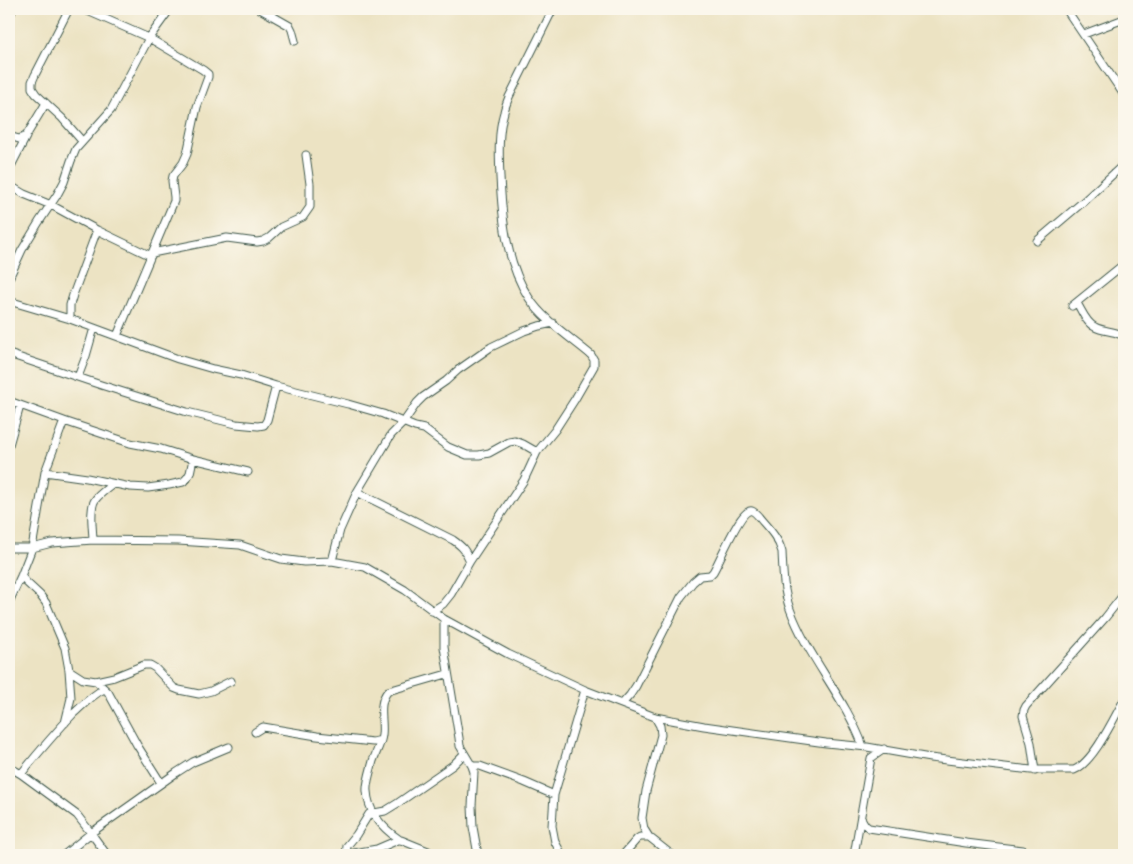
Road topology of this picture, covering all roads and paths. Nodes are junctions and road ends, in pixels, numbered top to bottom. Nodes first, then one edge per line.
1 (13, 9) edge
2 (69, 9) edge
3 (83, 9) edge
4 (170, 9) edge
5 (260, 9) edge
6 (553, 9) edge
7 (1066, 9) edge
8 (9, 17) edge
9 (1124, 20) edge
10 (1084, 34) junction
11 (149, 38) junction
12 (295, 41) dead end
13 (1124, 94) edge
14 (46, 103) junction
15 (9, 136) edge
16 (26, 136) junction
17 (82, 142) junction
18 (306, 155) dead end
19 (1124, 164) edge
20 (9, 170) edge
21 (9, 185) edge
22 (51, 205) junction
23 (97, 230) junction
24 (1037, 241) dead end
25 (151, 255) junction
26 (1124, 264) edge
27 (9, 278) edge
28 (9, 302) edge
29 (70, 319) junction
30 (553, 323) junction
31 (94, 328) junction
32 (118, 336) junction
33 (1124, 339) edge
34 (9, 354) edge
35 (78, 376) junction
36 (276, 386) junction
37 (9, 401) edge
38 (20, 406) junction
39 (64, 421) junction
40 (404, 422) junction
41 (9, 445) edge
42 (538, 452) junction
43 (193, 459) junction
44 (45, 472) junction
45 (248, 472) dead end
46 (113, 484) junction
47 (357, 492) junction
48 (93, 540) junction
49 (9, 548) edge
50 (32, 548) junction
51 (332, 561) junction
52 (470, 561) junction
53 (21, 576) junction
54 (1124, 594) edge
55 (9, 602) edge
56 (432, 611) junction
57 (444, 619) junction
58 (69, 670) junction
59 (447, 674) junction
60 (96, 681) junction
61 (232, 681) dead end
62 (104, 689) junction
63 (585, 690) junction
64 (1124, 700) edge
65 (622, 704) junction
66 (655, 717) junction
67 (65, 723) junction
68 (255, 732) dead end
69 (381, 740) junction
70 (865, 746) junction
71 (229, 747) dead end
72 (884, 749) junction
73 (464, 754) junction
74 (871, 758) junction
75 (472, 766) junction
76 (9, 767) edge
77 (1035, 771) junction
78 (21, 774) junction
79 (161, 783) junction
80 (554, 795) junction
81 (373, 813) junction
82 (861, 818) junction
83 (91, 833) junction
84 (649, 837) junction
85 (400, 840) junction
86 (64, 855) edge
87 (107, 855) edge
88 (346, 855) edge
89 (432, 855) edge
90 (478, 855) edge
91 (562, 855) edge
92 (623, 855) edge
93 (672, 855) edge
94 (854, 855) edge
95 (1030, 855) edge

1 - 8 street
2 - 14 street
3 - 11 street
4 - 11 street
5 - 12 street
6 - 30 street
7 - 10 street
9 - 10 street
10 - 13 street
11 - 17 street
11 - 25 street
14 - 16 street
14 - 17 street
15 - 16 street
16 - 20 street
17 - 22 street
18 - 25 street
19 - 24 street
21 - 22 street
22 - 23 street
22 - 27 street
23 - 25 street
23 - 29 street
25 - 32 street
26 - 33 street
28 - 29 street
29 - 31 street
30 - 40 street
30 - 42 street
31 - 32 street
31 - 35 street
32 - 36 street
34 - 35 street
35 - 36 street
36 - 40 street
37 - 38 street
38 - 39 street
38 - 41 street
39 - 43 street
39 - 44 street
40 - 42 street
40 - 47 street
42 - 52 street
43 - 45 street
43 - 46 street
44 - 46 street
44 - 50 street
46 - 48 street
47 - 51 street
47 - 52 street
48 - 50 street
48 - 51 street
49 - 50 street
50 - 53 street
51 - 56 street
52 - 56 street
53 - 55 street
53 - 58 street
54 - 77 street
56 - 57 street
57 - 59 street
57 - 63 street
58 - 60 street
58 - 67 street
59 - 69 street
59 - 73 street
60 - 61 street
60 - 62 street
62 - 67 street
62 - 79 street
63 - 65 street
63 - 80 street
64 - 77 street
65 - 66 street
65 - 70 street
66 - 70 street
66 - 84 street
67 - 78 street
68 - 69 street
69 - 81 street
70 - 72 street
70 - 74 street
71 - 79 street
72 - 74 street
72 - 77 street
73 - 75 street
73 - 81 street
74 - 82 street
75 - 80 street
75 - 90 street
76 - 78 street
78 - 83 street
79 - 83 street
80 - 91 street
81 - 85 street
81 - 88 street
82 - 94 street
82 - 95 street
83 - 86 street
83 - 87 street
84 - 92 street
84 - 93 street
85 - 88 street
85 - 89 street

